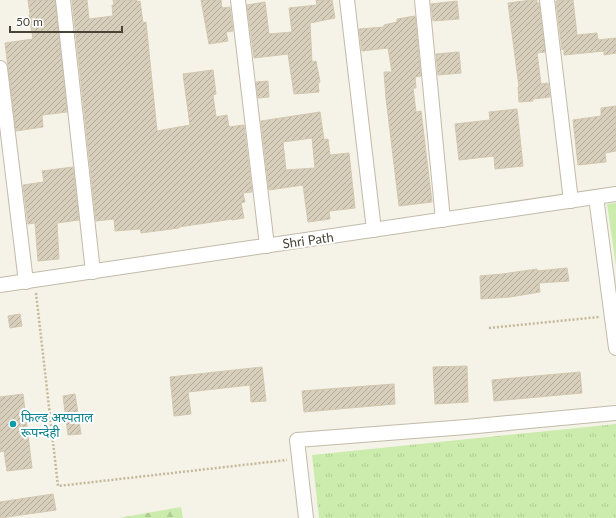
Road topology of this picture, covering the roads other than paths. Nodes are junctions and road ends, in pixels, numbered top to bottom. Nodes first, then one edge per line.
1 (63, 0) edge
2 (238, 0) edge
3 (347, 0) edge
4 (422, 0) edge
5 (547, 0) edge
6 (0, 68) edge
7 (616, 194) edge
8 (596, 197) junction
9 (571, 201) junction
10 (443, 220) junction
11 (374, 230) junction
12 (267, 246) junction
13 (93, 272) junction
14 (30, 281) junction
15 (0, 285) edge
16 (616, 348) edge
17 (616, 413) edge
18 (306, 518) edge

1 - 13 street
2 - 12 street
3 - 11 street
4 - 10 street
5 - 9 street
6 - 14 street
7 - 8 street, Shri Path
8 - 9 street, Shri Path
8 - 16 street
9 - 10 street, Shri Path
10 - 11 street, Shri Path
11 - 12 street, Shri Path
12 - 13 street, Shri Path
13 - 14 street, Shri Path
14 - 15 street, Shri Path
17 - 18 street

